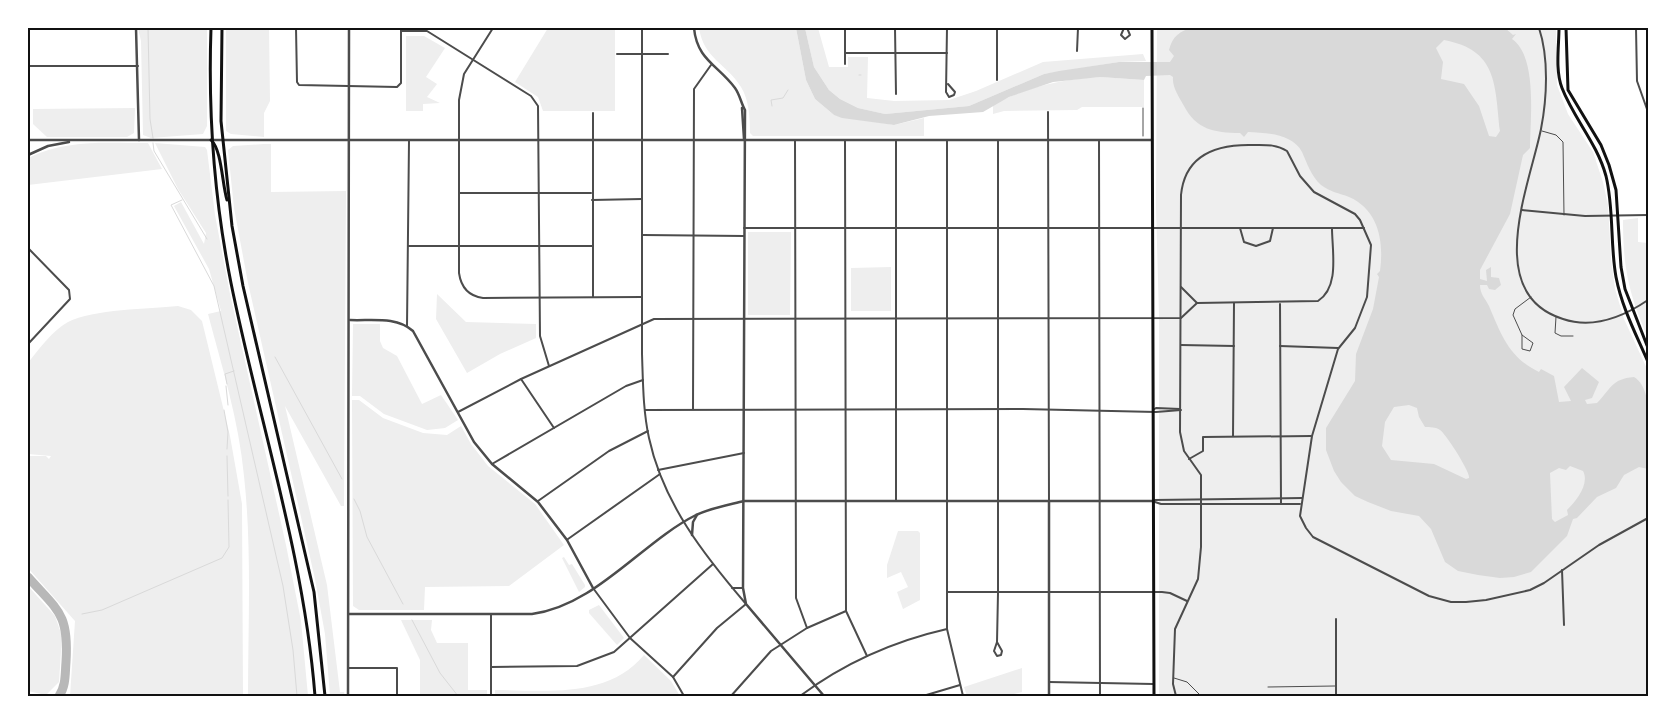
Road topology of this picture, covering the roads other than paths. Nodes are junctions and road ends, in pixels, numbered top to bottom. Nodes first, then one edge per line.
1 (136, 28) edge
2 (210, 28) edge
3 (222, 28) edge
4 (296, 28) edge
5 (349, 28) edge
6 (493, 28) edge
7 (642, 28) edge
8 (694, 28) edge
9 (845, 28) edge
10 (896, 28) edge
11 (947, 28) edge
12 (997, 28) edge
13 (1078, 28) edge
14 (1124, 28) edge
15 (1127, 28) edge
16 (1152, 28) edge
17 (1539, 28) edge
18 (1559, 28) edge
19 (1566, 28) edge
20 (1636, 28) edge
21 (402, 29) edge
22 (1077, 51) dead end
23 (845, 53) junction
24 (895, 53) junction
25 (947, 53) junction
26 (617, 54) dead end
27 (642, 54) junction
28 (668, 54) dead end
29 (473, 60) junction
30 (845, 64) dead end
31 (711, 65) junction
32 (28, 66) edge
33 (138, 66) junction
34 (997, 80) dead end
35 (948, 84) junction
36 (349, 87) junction
37 (896, 94) dead end
38 (1143, 108) dead end
39 (1048, 112) dead end
40 (1648, 112) edge
41 (593, 113) dead end
42 (1541, 131) junction
43 (1143, 136) dead end
44 (28, 140) edge
45 (76, 140) junction
46 (139, 140) junction
47 (211, 140) junction
48 (223, 140) junction
49 (947, 140) junction
50 (998, 140) junction
51 (1048, 140) junction
52 (1099, 140) junction
53 (1152, 140) junction
54 (349, 141) junction
55 (409, 141) junction
56 (458, 141) junction
57 (593, 141) junction
58 (642, 141) junction
59 (693, 141) junction
60 (744, 141) junction
61 (795, 141) junction
62 (845, 141) junction
63 (896, 141) junction
64 (539, 142) junction
65 (28, 155) edge
66 (459, 193) junction
67 (539, 193) junction
68 (592, 193) junction
69 (592, 200) junction
70 (642, 200) junction
71 (229, 205) junction
72 (1522, 210) junction
73 (1564, 215) junction
74 (1619, 215) junction
75 (1648, 215) edge
76 (1612, 216) junction
77 (744, 228) junction
78 (795, 228) junction
79 (845, 228) junction
80 (895, 228) junction
81 (947, 228) junction
82 (999, 228) junction
83 (1048, 228) junction
84 (1099, 228) junction
85 (1153, 228) junction
86 (1181, 228) junction
87 (1240, 228) junction
88 (1273, 228) junction
89 (1332, 228) junction
90 (1364, 228) junction
91 (643, 235) junction
92 (692, 236) junction
93 (744, 236) junction
94 (408, 246) junction
95 (459, 246) junction
96 (540, 246) junction
97 (592, 246) junction
98 (28, 248) edge
99 (1181, 287) junction
100 (593, 297) junction
101 (642, 297) junction
102 (1531, 297) junction
103 (539, 298) junction
104 (1648, 300) edge
105 (1197, 303) junction
106 (1234, 303) junction
107 (1280, 304) junction
108 (1633, 310) junction
109 (1626, 313) junction
110 (1556, 317) junction
111 (1152, 318) junction
112 (1181, 318) junction
113 (692, 319) junction
114 (744, 319) junction
115 (795, 319) junction
116 (845, 319) junction
117 (896, 319) junction
118 (947, 319) junction
119 (349, 320) junction
120 (998, 320) junction
121 (1048, 320) junction
122 (1100, 320) junction
123 (642, 323) junction
124 (407, 326) junction
125 (1522, 335) junction
126 (1573, 336) dead end
127 (28, 344) edge
128 (1181, 345) junction
129 (1234, 346) junction
130 (1280, 346) junction
131 (1338, 348) junction
132 (1648, 348) edge
133 (1648, 362) edge
134 (550, 366) junction
135 (520, 379) junction
136 (643, 380) junction
137 (693, 409) junction
138 (1048, 409) junction
139 (645, 410) junction
140 (744, 410) junction
141 (795, 410) junction
142 (896, 410) junction
143 (947, 410) junction
144 (998, 410) junction
145 (1099, 410) junction
146 (1153, 410) junction
147 (1181, 410) junction
148 (846, 411) junction
149 (458, 412) junction
150 (554, 428) junction
151 (648, 431) junction
152 (1281, 436) junction
153 (1312, 436) junction
154 (1233, 437) junction
155 (744, 453) junction
156 (1190, 459) junction
157 (492, 464) junction
158 (658, 470) junction
159 (660, 474) junction
160 (1201, 498) junction
161 (1280, 498) junction
162 (1302, 498) junction
163 (744, 501) junction
164 (795, 501) junction
165 (846, 501) junction
166 (896, 501) junction
167 (947, 501) junction
168 (998, 501) junction
169 (1049, 501) junction
170 (1099, 501) junction
171 (1153, 501) junction
172 (538, 502) junction
173 (1201, 504) junction
174 (1281, 504) junction
175 (1301, 504) junction
176 (698, 514) junction
177 (1648, 519) edge
178 (683, 523) junction
179 (692, 534) junction
180 (567, 540) junction
181 (713, 564) junction
182 (1562, 570) junction
183 (593, 588) junction
184 (732, 588) junction
185 (744, 588) junction
186 (947, 592) junction
187 (1154, 592) junction
188 (998, 593) junction
189 (1049, 593) junction
190 (1099, 593) junction
191 (1187, 601) junction
192 (746, 604) junction
193 (846, 611) junction
194 (349, 614) junction
195 (491, 614) junction
196 (1336, 620) dead end
197 (1564, 625) dead end
198 (807, 628) junction
199 (947, 629) junction
200 (630, 638) junction
201 (997, 642) junction
202 (781, 645) junction
203 (867, 656) junction
204 (491, 667) junction
205 (348, 668) junction
206 (673, 677) junction
207 (1173, 678) junction
208 (1049, 682) junction
209 (1100, 683) junction
210 (1154, 684) junction
211 (814, 685) junction
212 (960, 685) junction
213 (1336, 686) junction
214 (1268, 687) dead end
215 (315, 696) edge
216 (325, 696) edge
217 (348, 696) edge
218 (397, 696) edge
219 (491, 696) edge
220 (684, 696) edge
221 (731, 696) edge
222 (800, 696) edge
223 (824, 696) edge
224 (923, 696) edge
225 (963, 696) edge
226 (1049, 696) edge
227 (1100, 696) edge
228 (1154, 696) edge
229 (1176, 696) edge
230 (1201, 696) edge
231 (1336, 696) edge

1 - 33 street
2 - 47 main road
3 - 48 main road
4 - 36 street
5 - 36 street
6 - 29 street
7 - 27 street
8 - 31 street
9 - 23 street
10 - 24 street
11 - 25 street
12 - 34 street
13 - 22 street
14 - 15 street
16 - 53 main road
17 - 42 street
18 - 76 main road
19 - 74 main road
20 - 40 street
21 - 29 street
21 - 36 street
23 - 24 street
23 - 30 street
24 - 25 street
24 - 37 street
25 - 35 street
26 - 27 street
27 - 28 street
27 - 58 street
29 - 56 street
29 - 64 street
31 - 59 street
31 - 60 street
32 - 33 street
33 - 46 street
35 - 35 street
36 - 54 street
38 - 43 lane
39 - 51 street
41 - 57 street
42 - 72 street
42 - 73 lane
44 - 45 street
45 - 46 street
45 - 65 street
46 - 47 street
47 - 48 street
47 - 71 main road
47 - 215 main road
48 - 54 street
48 - 71 main road
49 - 50 street
49 - 63 street
49 - 81 street
50 - 51 street
50 - 82 street
51 - 52 street
51 - 83 street
52 - 53 street
52 - 84 street
53 - 85 main road
54 - 55 street
54 - 119 street
55 - 56 street
55 - 94 street
56 - 64 street
56 - 66 street
57 - 58 street
57 - 64 street
57 - 68 street
58 - 59 street
58 - 70 street
59 - 60 street
59 - 92 street
60 - 61 street
60 - 77 street
61 - 62 street
61 - 78 street
62 - 63 street
62 - 79 street
63 - 80 street
64 - 67 street
66 - 67 street
66 - 95 street
67 - 68 street
67 - 96 street
68 - 69 street
69 - 70 street
69 - 97 street
70 - 91 street
71 - 216 main road
72 - 73 street
72 - 102 street
73 - 76 street
74 - 75 street
74 - 76 street
74 - 108 main road
76 - 109 main road
77 - 78 street
77 - 93 street
78 - 79 street
78 - 115 street
79 - 80 street
79 - 116 street
80 - 81 street
80 - 117 street
81 - 82 street
81 - 118 street
82 - 83 street
82 - 120 street
83 - 84 street
83 - 121 street
84 - 85 street
84 - 122 street
85 - 86 street
85 - 111 main road
86 - 87 street
86 - 90 street
86 - 99 street
87 - 88 street
87 - 88 street
88 - 89 street
89 - 90 street
89 - 107 street
90 - 131 street
91 - 92 street
91 - 101 street
92 - 93 street
92 - 113 street
93 - 114 street
94 - 95 street
94 - 124 street
95 - 96 street
95 - 103 street
96 - 97 street
96 - 103 street
97 - 100 street
98 - 127 street
99 - 105 street
99 - 112 street
100 - 101 street
100 - 103 street
101 - 123 street
102 - 110 street
102 - 125 lane
103 - 134 street
104 - 108 street
105 - 106 street
105 - 112 street
106 - 107 street
106 - 129 street
107 - 130 street
108 - 109 street
108 - 132 main road
109 - 110 street
109 - 133 main road
110 - 126 lane
111 - 112 street
111 - 122 street
111 - 146 main road
112 - 128 street
113 - 114 street
113 - 123 street
113 - 137 street
114 - 115 street
114 - 140 street
115 - 116 street
115 - 141 street
116 - 117 street
116 - 148 street
117 - 118 street
117 - 142 street
118 - 120 street
118 - 143 street
119 - 124 street
119 - 194 street
120 - 121 street
120 - 144 street
121 - 122 street
121 - 138 street
122 - 145 street
123 - 134 street
123 - 136 street
124 - 149 street
125 - 125 lane
128 - 129 street
128 - 147 street
129 - 154 street
130 - 131 street
130 - 152 street
131 - 153 street
134 - 135 street
135 - 149 street
135 - 150 street
136 - 139 street
136 - 150 street
137 - 139 street
137 - 140 street
138 - 144 street
138 - 145 street
138 - 169 street
139 - 151 street
140 - 141 street
140 - 155 street
141 - 148 street
141 - 164 street
142 - 143 street
142 - 148 street
142 - 166 street
143 - 144 street
143 - 167 street
144 - 168 street
145 - 146 street
145 - 170 street
146 - 147 street
146 - 171 main road
147 - 156 street
148 - 165 street
149 - 157 street
150 - 157 street
151 - 158 street
151 - 172 street
152 - 153 street
152 - 154 street
152 - 161 street
153 - 162 street
154 - 156 street
155 - 158 street
155 - 163 street
156 - 160 street
157 - 172 street
158 - 159 street
159 - 178 street
159 - 180 street
160 - 161 street
160 - 171 street
160 - 173 street
161 - 162 street
161 - 174 street
162 - 175 street
163 - 164 street
163 - 176 street
163 - 185 street
164 - 165 street
164 - 198 street
165 - 166 street
165 - 193 street
166 - 167 street
167 - 168 street
167 - 186 street
168 - 169 street
168 - 188 street
169 - 170 street
169 - 189 street
170 - 171 street
170 - 190 street
171 - 173 street
171 - 187 main road
172 - 180 street
173 - 174 street
173 - 191 street
174 - 175 street
175 - 182 street
176 - 178 street
176 - 179 street
177 - 182 street
178 - 179 street
178 - 183 street
179 - 181 street
180 - 183 street
181 - 184 street
181 - 200 street
182 - 197 street
183 - 195 street
183 - 200 street
184 - 185 street
184 - 192 street
185 - 192 street
186 - 188 street
186 - 199 street
187 - 190 street
187 - 191 street
187 - 210 main road
188 - 189 street
188 - 201 street
189 - 190 street
189 - 208 street
190 - 209 street
191 - 207 street
192 - 202 street
192 - 206 street
193 - 198 street
193 - 203 street
194 - 195 street
194 - 205 street
195 - 204 street
196 - 213 street
198 - 202 street
199 - 203 street
199 - 212 street
200 - 204 street
200 - 206 street
201 - 201 street
202 - 211 street
202 - 221 street
203 - 211 street
204 - 219 street
205 - 217 street
205 - 218 street
206 - 220 street
207 - 229 street
207 - 230 lane
208 - 209 street
208 - 226 street
209 - 210 street
209 - 227 street
210 - 228 main road
211 - 222 street
211 - 223 street
212 - 224 street
212 - 225 street
213 - 214 lane
213 - 231 street

